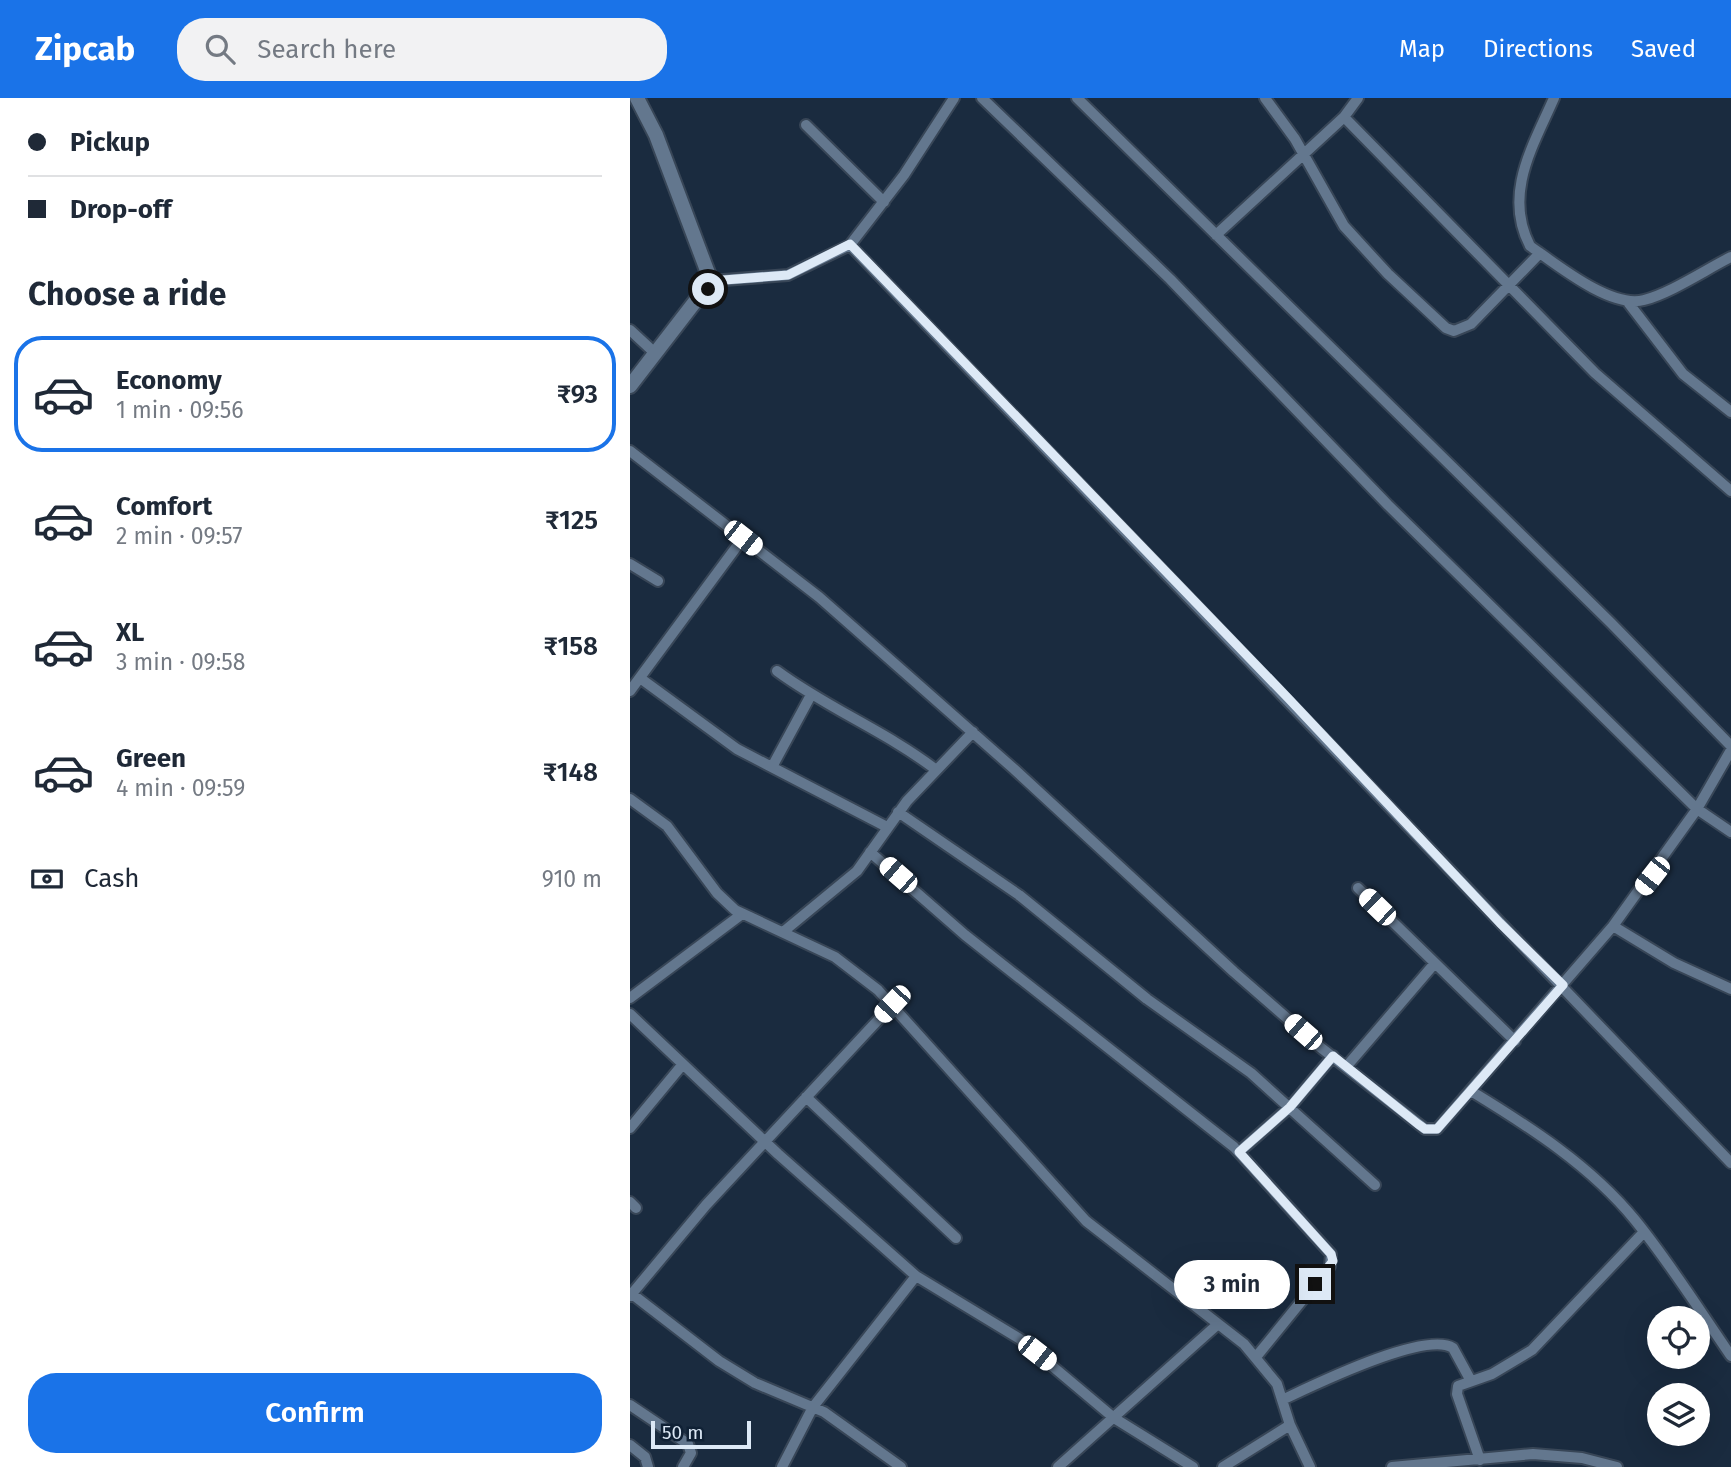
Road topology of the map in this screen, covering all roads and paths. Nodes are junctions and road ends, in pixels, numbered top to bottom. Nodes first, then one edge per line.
1 (638, 98) edge
2 (954, 98) edge
3 (982, 98) edge
4 (1077, 98) edge
5 (1265, 98) edge
6 (1358, 98) edge
7 (1553, 98) edge
8 (1344, 117) junction
9 (806, 125) dead end
10 (1303, 154) junction
11 (884, 202) junction
12 (1216, 235) junction
13 (850, 244) junction
14 (1540, 253) junction
15 (1731, 257) edge
16 (711, 281) junction
17 (1508, 288) junction
18 (1627, 301) junction
19 (630, 330) edge
20 (656, 354) junction
21 (630, 386) edge
22 (1731, 412) edge
23 (630, 451) edge
24 (1731, 491) edge
25 (743, 538) junction
26 (630, 564) edge
27 (658, 581) dead end
28 (777, 671) dead end
29 (640, 678) junction
30 (630, 691) edge
31 (811, 695) junction
32 (973, 732) junction
33 (1731, 748) edge
34 (772, 766) junction
35 (935, 769) junction
36 (630, 799) edge
37 (1697, 809) junction
38 (898, 812) junction
39 (887, 827) junction
40 (1731, 832) edge
41 (870, 852) junction
42 (1358, 888) dead end
43 (742, 914) junction
44 (1613, 926) junction
45 (783, 932) junction
46 (1435, 963) junction
47 (1563, 985) junction
48 (1731, 989) edge
49 (630, 998) edge
50 (892, 1004) junction
51 (630, 1014) edge
52 (1515, 1041) junction
53 (1333, 1056) junction
54 (683, 1064) junction
55 (1346, 1067) junction
56 (1471, 1091) junction
57 (806, 1097) junction
58 (1290, 1107) junction
59 (630, 1128) edge
60 (765, 1142) junction
61 (1239, 1152) junction
62 (1731, 1163) edge
63 (1375, 1185) dead end
64 (1644, 1232) junction
65 (956, 1238) dead end
66 (916, 1276) junction
67 (631, 1295) edge
68 (1218, 1324) junction
69 (1731, 1356) edge
70 (1256, 1357) junction
71 (1471, 1381) junction
72 (1282, 1400) junction
73 (630, 1405) edge
74 (813, 1407) junction
75 (1114, 1418) junction
76 (1290, 1425) junction
77 (630, 1445) edge
78 (1480, 1460) junction
79 (648, 1467) edge
80 (683, 1467) edge
81 (782, 1467) edge
82 (901, 1467) edge
83 (1058, 1467) edge
84 (1194, 1467) edge
85 (1223, 1467) edge
86 (1310, 1467) edge
87 (1392, 1467) edge
88 (1617, 1467) edge

1 - 16 street
2 - 11 street
3 - 37 street
4 - 12 street
5 - 10 street
6 - 8 street
7 - 14 street
8 - 10 street
8 - 17 street
9 - 11 street
10 - 12 street
10 - 17 street
11 - 13 street
12 - 33 street
13 - 16 street
13 - 47 street
14 - 17 street
14 - 18 street
15 - 18 street
16 - 20 street
17 - 24 street
18 - 22 street
19 - 20 street
20 - 21 street
23 - 25 street
25 - 29 street
25 - 32 street
26 - 27 street
28 - 31 street
29 - 30 street
29 - 34 street
31 - 34 street
31 - 35 street
32 - 35 street
32 - 53 street
33 - 37 street
34 - 39 street
35 - 38 street
36 - 43 street
37 - 40 street
37 - 44 street
38 - 39 street
38 - 58 street
39 - 41 street
41 - 45 street
41 - 61 street
42 - 46 street
43 - 45 street
43 - 49 street
44 - 47 street
44 - 48 street
45 - 50 street
46 - 52 street
46 - 55 street
47 - 52 street
47 - 62 street
50 - 57 street
50 - 68 street
51 - 54 street
52 - 56 street
53 - 55 street
53 - 58 street
54 - 59 street
54 - 60 street
55 - 56 street
56 - 64 street
57 - 60 street
57 - 65 street
58 - 61 street
58 - 63 street
60 - 66 street
60 - 67 street
61 - 70 street
64 - 69 street
64 - 71 street
66 - 74 street
66 - 75 street
67 - 74 street
68 - 70 street
68 - 75 street
70 - 72 street
71 - 72 street
71 - 78 street
72 - 76 street
73 - 80 street
74 - 81 street
74 - 82 street
75 - 83 street
75 - 84 street
76 - 85 street
76 - 86 street
77 - 79 street
78 - 87 street
78 - 88 street

